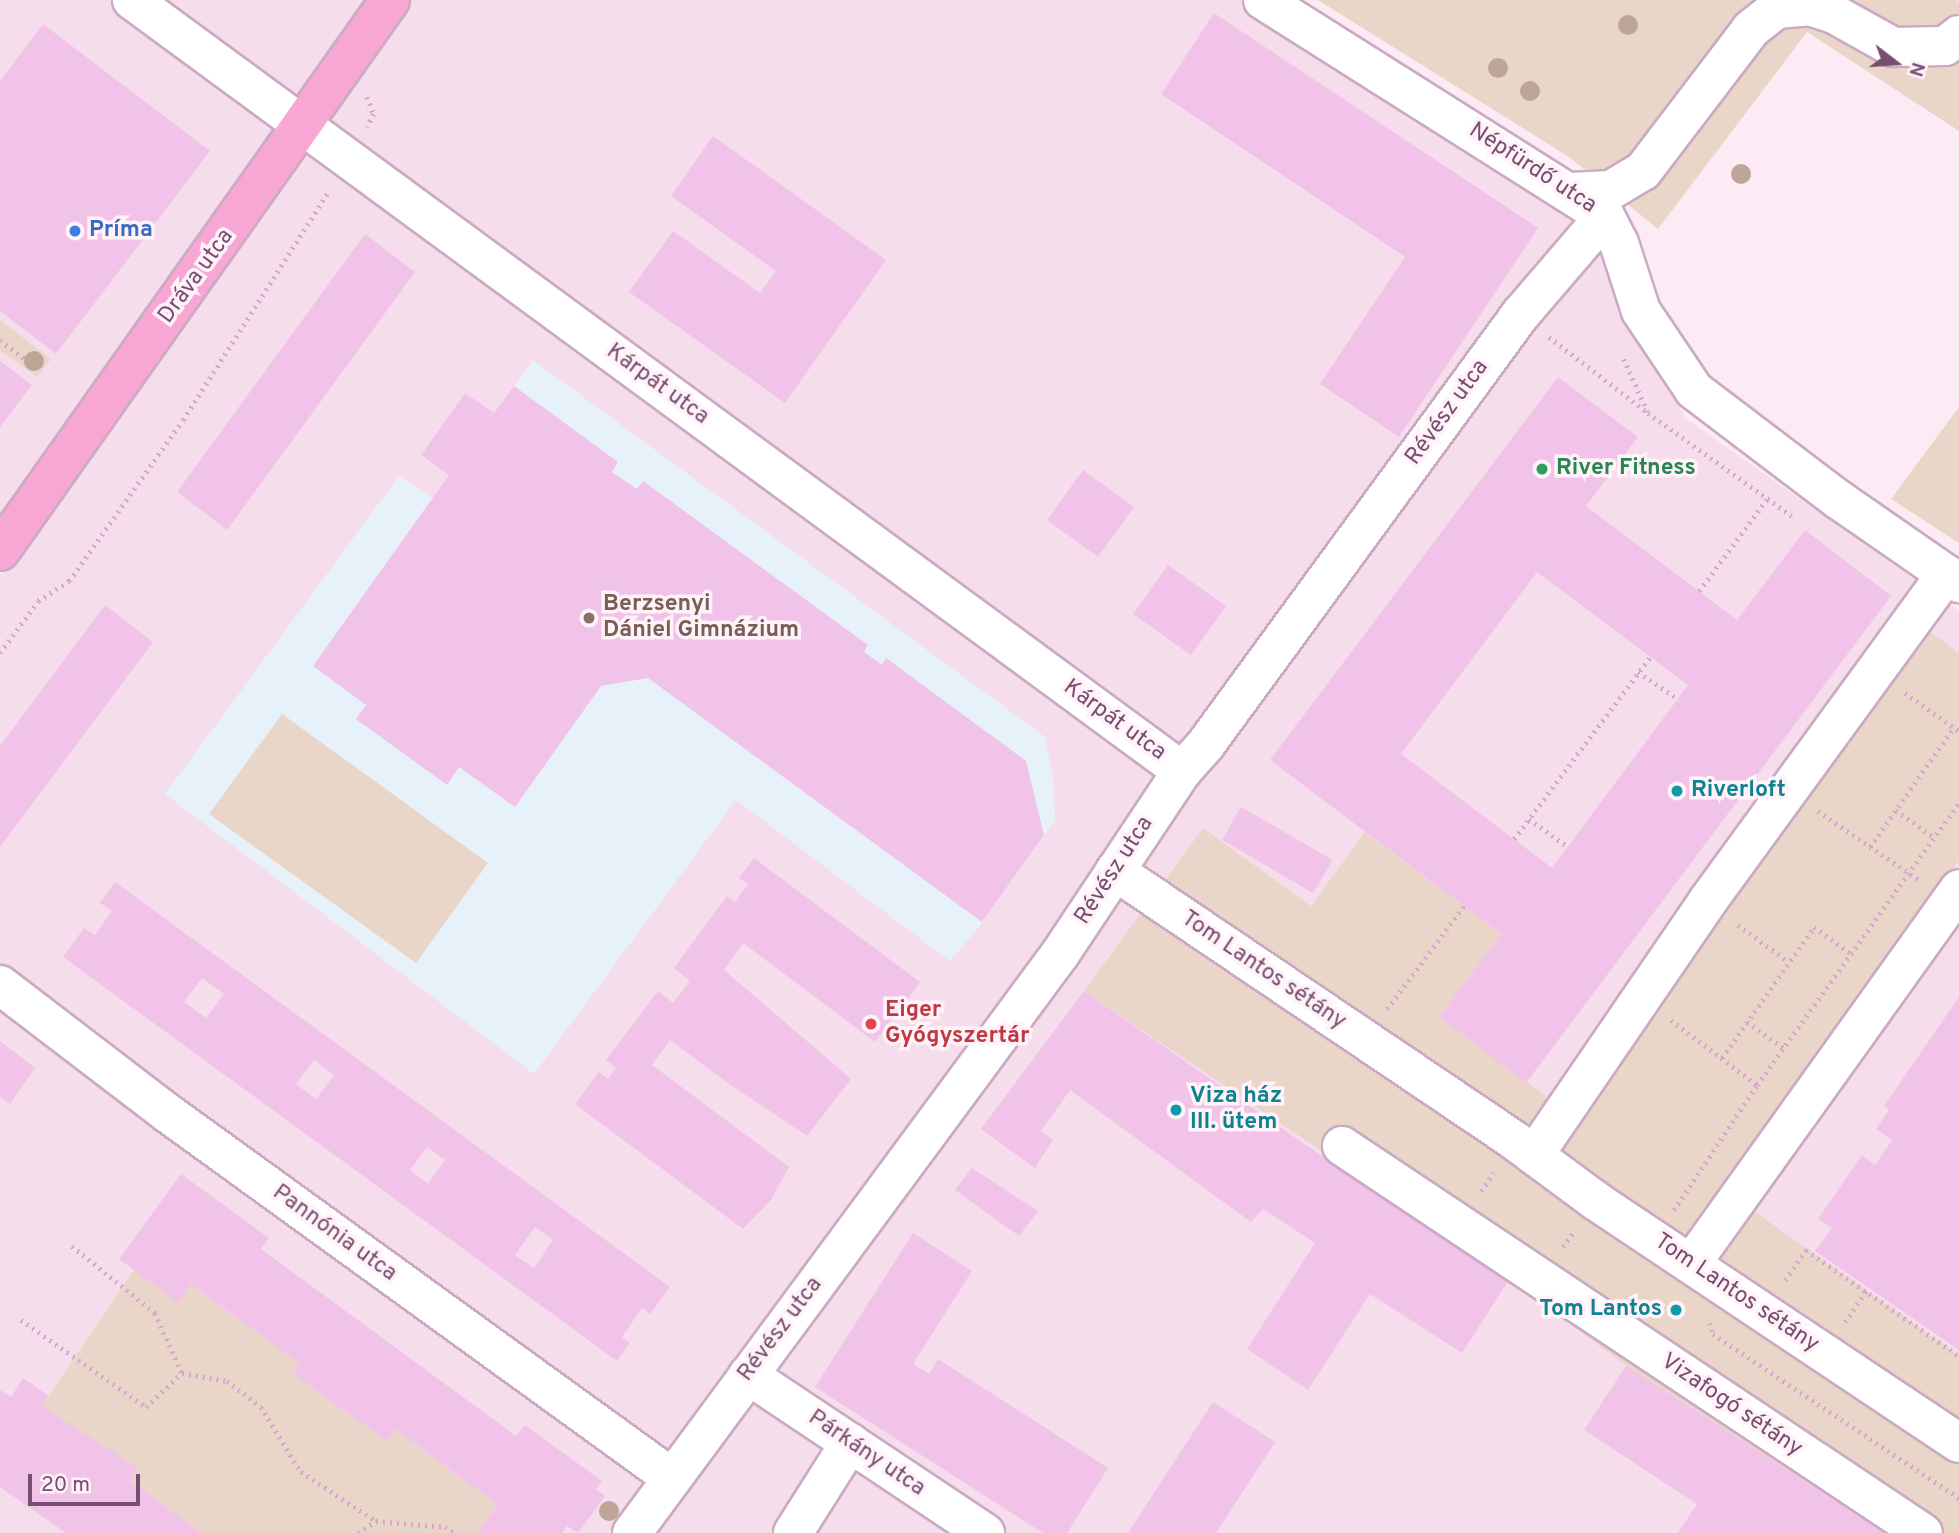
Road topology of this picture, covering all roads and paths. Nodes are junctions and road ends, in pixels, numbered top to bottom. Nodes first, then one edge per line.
1 (132, 0) edge
2 (390, 0) edge
3 (1263, 0) edge
4 (1959, 35) edge
5 (374, 114) dead end
6 (302, 124) junction
7 (350, 157) junction
8 (1570, 191) junction
9 (1605, 216) junction
10 (1520, 315) junction
11 (0, 340) edge
12 (33, 365) dead end
13 (1648, 413) dead end
14 (1767, 499) dead end
15 (0, 551) edge
16 (1952, 578) edge
17 (1699, 591) dead end
18 (0, 653) edge
19 (1650, 657) dead end
20 (1638, 672) junction
21 (1876, 673) junction
22 (1678, 699) dead end
23 (1956, 729) edge
24 (1182, 771) junction
25 (1789, 791) junction
26 (1959, 803) edge
27 (1896, 810) junction
28 (1529, 819) junction
29 (1934, 838) junction
30 (1514, 839) dead end
31 (1567, 846) dead end
32 (1870, 847) junction
33 (1115, 871) junction
34 (1909, 874) junction
35 (1955, 895) edge
36 (1707, 902) junction
37 (1464, 906) dead end
38 (1850, 953) junction
39 (1789, 962) junction
40 (0, 985) edge
41 (1642, 999) junction
42 (1747, 1022) junction
43 (1364, 1040) junction
44 (1784, 1048) junction
45 (1722, 1058) junction
46 (1757, 1085) junction
47 (1342, 1146) dead end
48 (1525, 1148) junction
49 (1596, 1201) junction
50 (1458, 1224) junction
51 (1655, 1240) junction
52 (72, 1246) dead end
53 (1691, 1264) junction
54 (1540, 1279) junction
55 (1763, 1312) junction
56 (21, 1320) dead end
57 (1959, 1356) edge
58 (182, 1373) junction
59 (748, 1375) junction
60 (850, 1443) junction
61 (1959, 1443) edge
62 (672, 1478) junction
63 (376, 1521) junction
64 (358, 1533) edge
65 (454, 1533) edge
66 (632, 1533) edge
67 (793, 1533) edge
68 (985, 1533) edge
69 (1923, 1533) edge

1 - 6 street, Kárpát utca
2 - 6 main road, Dráva utca
3 - 8 street, Népfürdő utca
4 - 8 street
5 - 7 path
6 - 7 street, Kárpát utca
6 - 15 main road, Dráva utca
7 - 18 path
7 - 24 street, Kárpát utca
8 - 9 street, Népfürdő utca
9 - 10 street, Révész utca
9 - 16 street, Népfürdő utca
10 - 13 path
10 - 24 street, Révész utca
11 - 12 path
14 - 17 path
16 - 21 street
19 - 20 path
20 - 22 path
20 - 28 path
21 - 23 path
21 - 25 street
23 - 27 path
24 - 33 street, Révész utca
25 - 32 path
25 - 36 street
26 - 29 path
27 - 29 path
27 - 32 path
28 - 30 path
28 - 31 path
29 - 34 path
32 - 34 path
33 - 43 street, Tom Lantos sétány
33 - 59 street, Révész utca
34 - 35 path
34 - 38 path
35 - 53 street
36 - 39 path
36 - 41 street
37 - 43 path
38 - 39 path
38 - 44 path
39 - 42 path
40 - 62 street, Pannónia utca
41 - 45 path
41 - 48 street
42 - 44 path
42 - 45 path
43 - 48 street, Tom Lantos sétány
44 - 46 path
45 - 46 path
46 - 51 path
47 - 50 street, Vizafogó sétány
48 - 49 street, Tom Lantos sétány
48 - 50 path
49 - 51 street, Tom Lantos sétány
49 - 54 path
50 - 54 street, Vizafogó sétány
51 - 53 street, Tom Lantos sétány
52 - 58 path
53 - 55 street, Tom Lantos sétány
54 - 69 street, Vizafogó sétány
55 - 57 path
55 - 61 street, Tom Lantos sétány
56 - 58 path
58 - 63 path
59 - 60 street, Párkány utca
59 - 62 street, Révész utca
60 - 67 street
60 - 68 street, Párkány utca
62 - 66 street, Révész utca
63 - 64 path
63 - 65 path

